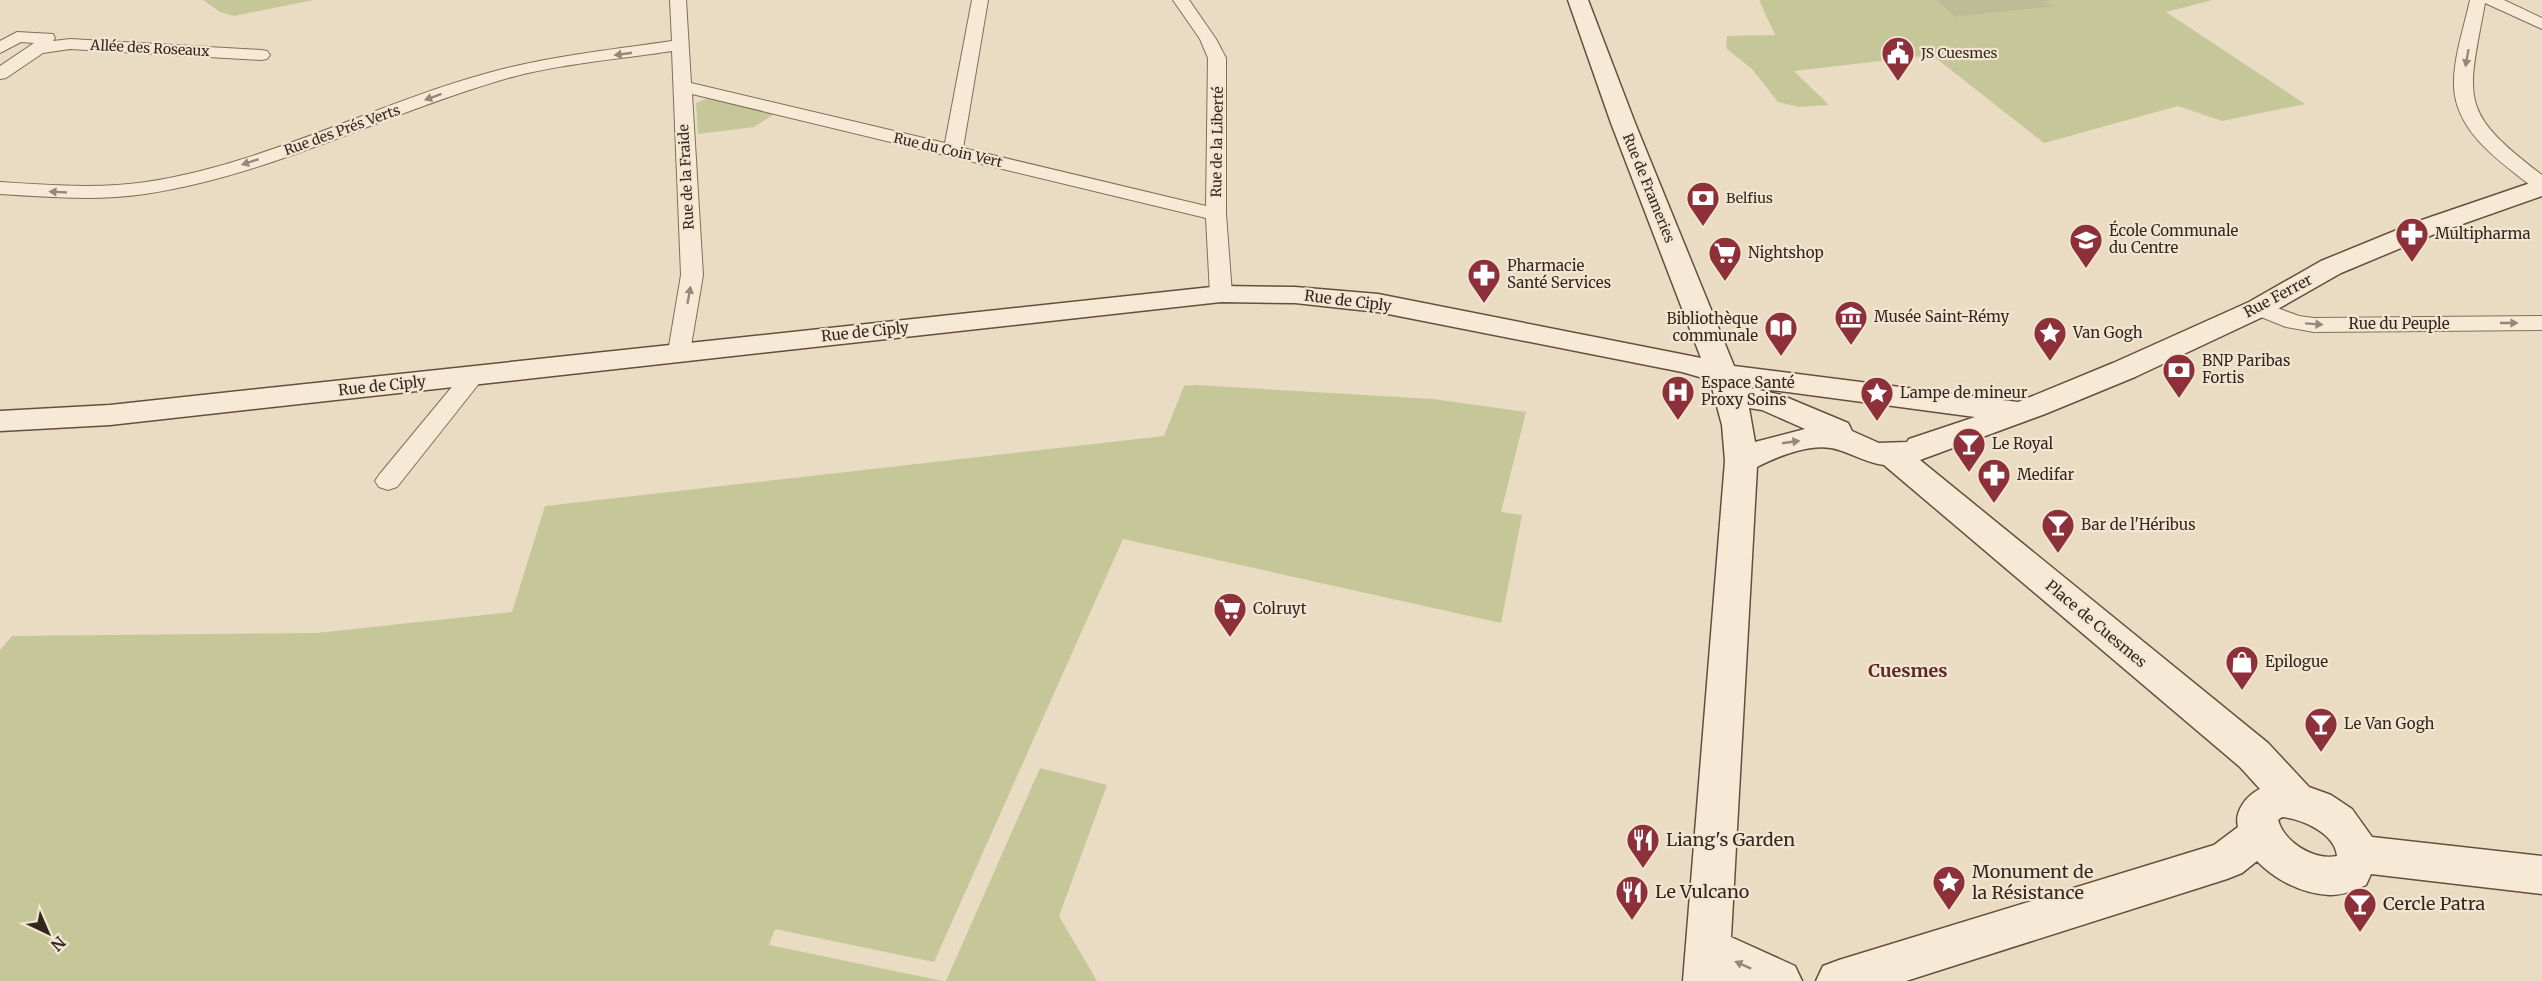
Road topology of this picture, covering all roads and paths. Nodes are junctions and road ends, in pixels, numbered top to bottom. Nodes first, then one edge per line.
1 (678, 0) edge
2 (980, 0) edge
3 (1181, 0) edge
4 (1578, 0) edge
5 (2478, 0) edge
6 (2491, 0) edge
7 (2542, 24) edge
8 (681, 45) junction
9 (0, 48) edge
10 (38, 48) junction
11 (261, 55) dead end
12 (0, 74) edge
13 (681, 86) junction
14 (952, 151) junction
15 (2542, 186) edge
16 (0, 188) edge
17 (1216, 214) junction
18 (1221, 294) junction
19 (2259, 308) junction
20 (2542, 323) edge
21 (679, 352) junction
22 (473, 376) junction
23 (1727, 384) junction
24 (1844, 391) junction
25 (1891, 396) junction
26 (2018, 412) junction
27 (0, 421) edge
28 (1841, 435) junction
29 (1906, 451) junction
30 (1741, 461) junction
31 (388, 482) dead end
32 (2295, 800) junction
33 (2260, 834) junction
34 (2359, 854) junction
35 (2227, 860) junction
36 (2290, 864) junction
37 (2542, 875) edge
38 (1706, 965) edge
39 (1779, 981) edge
40 (1839, 981) edge

1 - 8 street, Rue de la Fraide
2 - 14 street
3 - 17 street, Rue de la Liberté
4 - 23 street, Rue de Frameries
5 -> 15 street
6 - 7 street
8 - 13 street, Rue de la Fraide
8 -> 16 street, Rue des Prés Verts
9 - 10 street
10 - 11 street, Allée des Roseaux
10 - 12 street, Allée des Roseaux
13 - 14 street, Rue du Coin Vert
21 -> 13 street, Rue de la Fraide
14 - 17 street, Rue du Coin Vert
15 - 19 street, Rue Ferrer
17 - 18 street, Rue de la Liberté
18 - 21 street, Rue de Ciply
18 - 23 street, Rue de Ciply
19 -> 20 street, Rue du Peuple
19 - 26 street, Rue Ferrer
21 - 22 street, Rue de Ciply
22 - 27 street, Rue de Ciply
22 - 31 street
23 - 24 street
23 - 28 street, Place de Cuesmes
23 - 30 street
24 - 25 street
24 - 28 street
25 - 26 street, Rue Ferrer
25 - 29 street
26 - 29 street, Rue Ferrer
28 - 29 street, Place de Cuesmes
30 -> 28 street, Place de Cuesmes
29 - 32 street, Place de Cuesmes
30 - 38 street
32 - 33 street, Place de Cuesmes
32 - 34 street, Place de Cuesmes
33 - 35 street
33 - 36 street
34 - 36 street
34 - 37 street
35 - 36 street
35 - 40 street
39 -> 38 street

